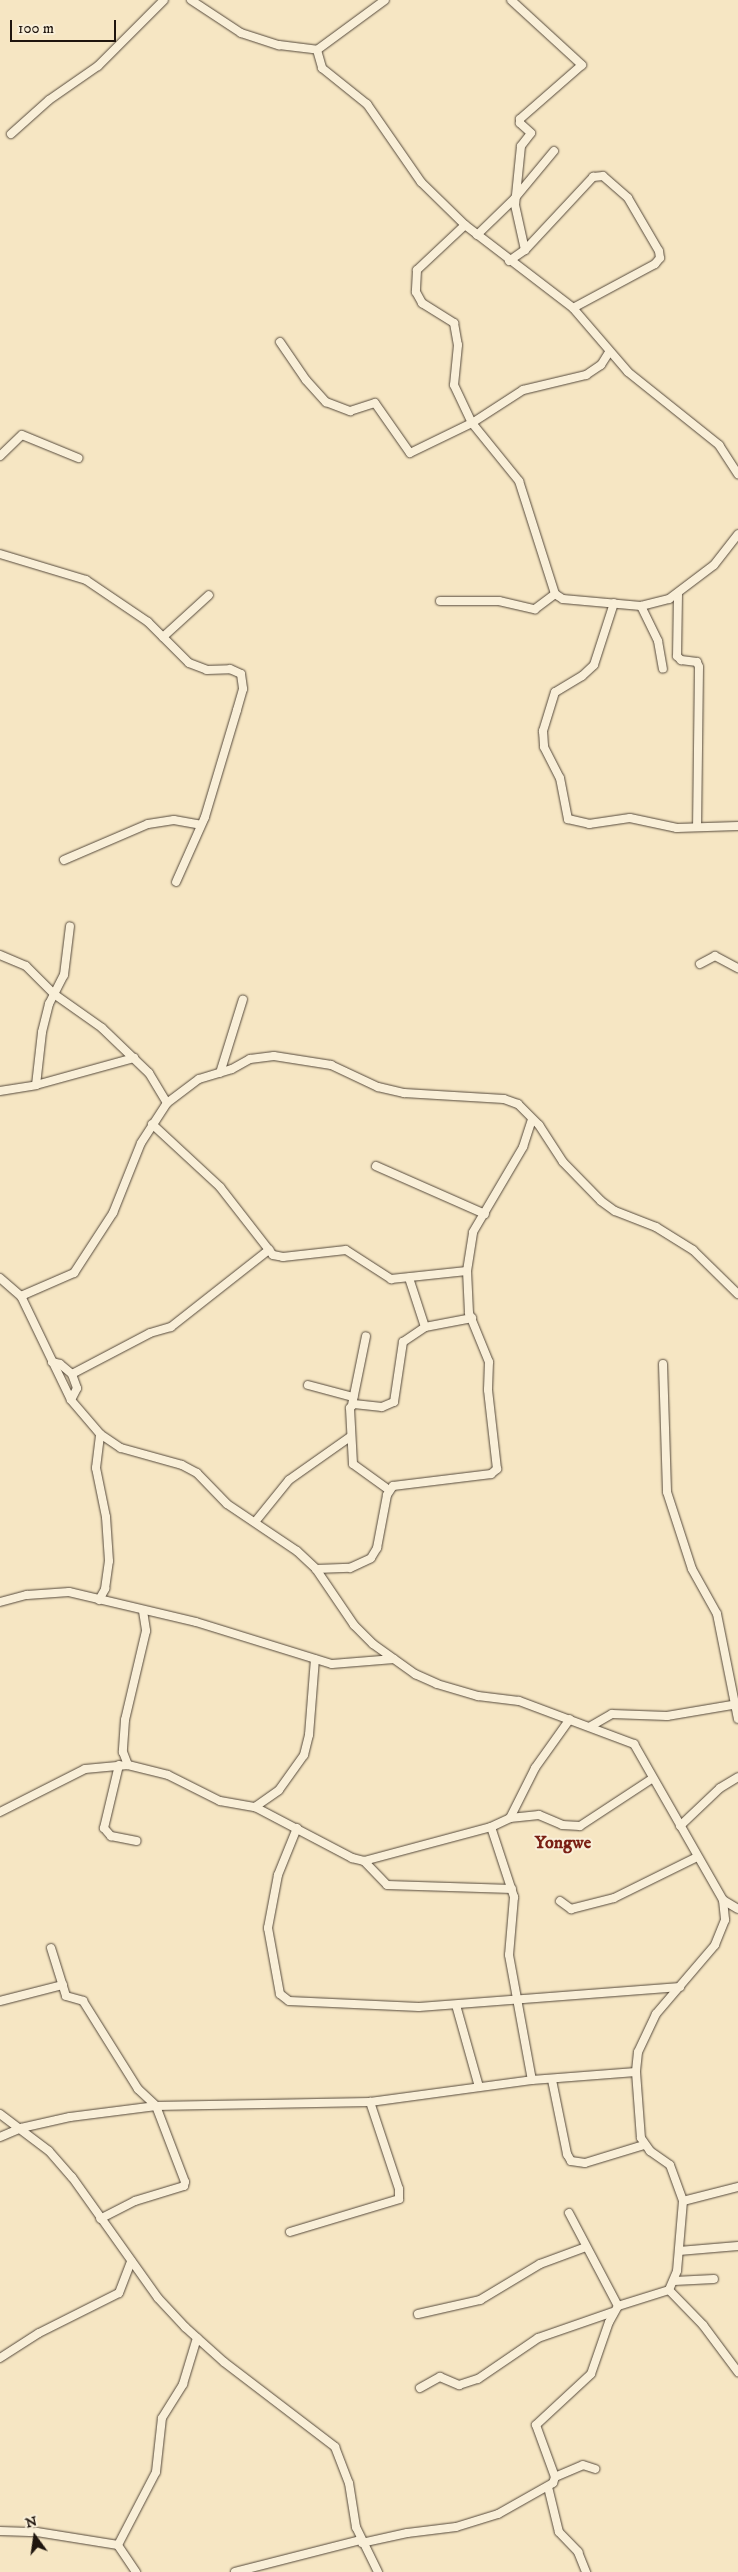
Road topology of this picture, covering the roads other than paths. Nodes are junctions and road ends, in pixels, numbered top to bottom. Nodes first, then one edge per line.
1 (164, 0) edge
2 (191, 0) edge
3 (385, 0) edge
4 (511, 0) edge
5 (316, 50) junction
6 (11, 134) dead end
7 (554, 151) dead end
8 (515, 198) junction
9 (465, 225) junction
10 (477, 235) junction
11 (525, 250) junction
12 (509, 261) junction
13 (573, 308) junction
14 (280, 342) dead end
15 (609, 352) junction
16 (472, 423) junction
17 (0, 456) edge
18 (78, 458) dead end
19 (738, 474) edge
20 (738, 534) edge
21 (0, 554) edge
22 (555, 594) junction
23 (678, 594) junction
24 (209, 595) dead end
25 (440, 600) dead end
26 (614, 603) junction
27 (641, 606) junction
28 (163, 637) junction
29 (663, 669) dead end
30 (201, 825) junction
31 (738, 826) edge
32 (696, 827) junction
33 (64, 860) dead end
34 (176, 882) dead end
35 (70, 926) dead end
36 (0, 955) edge
37 (700, 964) dead end
38 (738, 968) edge
39 (54, 994) junction
40 (243, 999) dead end
41 (134, 1058) junction
42 (220, 1073) junction
43 (36, 1085) junction
44 (0, 1091) edge
45 (167, 1103) junction
46 (532, 1119) junction
47 (152, 1124) junction
48 (376, 1166) dead end
49 (485, 1214) junction
50 (269, 1250) junction
51 (467, 1271) junction
52 (0, 1278) edge
53 (409, 1278) junction
54 (738, 1294) edge
55 (21, 1296) junction
56 (472, 1318) junction
57 (425, 1327) junction
58 (366, 1336) dead end
59 (52, 1362) junction
60 (663, 1364) dead end
61 (72, 1374) junction
62 (308, 1385) dead end
63 (71, 1400) junction
64 (352, 1401) junction
65 (100, 1434) junction
66 (350, 1437) junction
67 (389, 1490) junction
68 (255, 1522) junction
69 (316, 1569) junction
70 (99, 1600) junction
71 (0, 1602) edge
72 (143, 1611) junction
73 (315, 1659) junction
74 (394, 1659) junction
75 (736, 1704) edge
76 (570, 1718) junction
77 (738, 1718) edge
78 (591, 1726) junction
79 (119, 1765) junction
80 (128, 1765) junction
81 (738, 1777) edge
82 (653, 1778) junction
83 (255, 1806) junction
84 (0, 1812) edge
85 (510, 1818) junction
86 (680, 1826) junction
87 (490, 1827) junction
88 (297, 1828) junction
89 (137, 1841) dead end
90 (697, 1857) junction
91 (364, 1861) junction
92 (512, 1889) junction
93 (723, 1900) junction
94 (560, 1901) dead end
95 (738, 1909) edge
96 (51, 1948) dead end
97 (63, 1986) junction
98 (680, 1986) junction
99 (517, 2000) junction
100 (0, 2001) edge
101 (456, 2005) junction
102 (636, 2072) junction
103 (532, 2080) junction
104 (552, 2080) junction
105 (479, 2087) junction
106 (370, 2102) junction
107 (156, 2106) junction
108 (0, 2114) edge
109 (21, 2128) junction
110 (0, 2137) edge
111 (644, 2145) junction
112 (738, 2187) edge
113 (683, 2201) junction
114 (569, 2213) dead end
115 (100, 2219) junction
116 (290, 2232) dead end
117 (738, 2246) edge
118 (586, 2247) junction
119 (679, 2251) junction
120 (131, 2261) junction
121 (714, 2279) dead end
122 (674, 2281) junction
123 (669, 2290) junction
124 (616, 2309) junction
125 (418, 2314) dead end
126 (197, 2338) junction
127 (0, 2358) edge
128 (738, 2372) edge
129 (420, 2388) dead end
130 (596, 2469) dead end
131 (555, 2478) junction
132 (548, 2487) junction
133 (0, 2531) edge
134 (362, 2542) junction
135 (118, 2545) junction
136 (136, 2572) edge
137 (234, 2572) edge
138 (378, 2572) edge
139 (586, 2572) edge

1 - 6 street
2 - 5 street
3 - 5 street
4 - 8 street
5 - 9 street
7 - 8 street
8 - 10 street
8 - 11 street
9 - 10 street
9 - 16 street
10 - 12 street
11 - 12 street
11 - 13 street
12 - 13 street
13 - 15 street
14 - 16 street
15 - 16 street
15 - 19 street
16 - 22 street
17 - 18 street
20 - 23 street
21 - 28 street
22 - 25 street
22 - 26 street
23 - 27 street
23 - 32 street
24 - 28 street
26 - 27 street
26 - 32 street
27 - 29 street
28 - 30 street
30 - 33 street
30 - 34 street
31 - 32 street
35 - 39 street
36 - 39 street
37 - 38 street
39 - 41 street
39 - 43 street
40 - 42 street
41 - 43 street
41 - 45 street
42 - 45 street
42 - 46 street
43 - 44 street
45 - 47 street
46 - 49 street
46 - 54 street
47 - 50 street
47 - 55 street
48 - 49 street
49 - 51 street
50 - 53 street
50 - 61 street
51 - 53 street
51 - 56 street
52 - 55 street
53 - 57 street
55 - 59 street
56 - 57 street
56 - 67 street
57 - 64 street
58 - 64 street
59 - 61 street
59 - 63 street
60 - 75 street
61 - 63 street
62 - 64 street
63 - 65 street
64 - 66 street
65 - 68 street
65 - 70 street
66 - 67 street
66 - 68 street
67 - 69 street
68 - 69 street
69 - 74 street
70 - 71 street
70 - 72 street
72 - 73 street
72 - 80 street
73 - 74 street
73 - 83 street
74 - 76 street
75 - 77 street
75 - 78 street
76 - 78 street
76 - 85 street
78 - 82 street
79 - 80 street
79 - 84 street
79 - 89 street
80 - 83 street
81 - 86 street
82 - 85 street
82 - 86 street
83 - 88 street
85 - 87 street
86 - 90 street
87 - 91 street
87 - 92 street
88 - 91 street
88 - 101 street
90 - 93 street
90 - 94 street
91 - 92 street
92 - 99 street
93 - 95 street
93 - 98 street
96 - 97 street
97 - 100 street
97 - 107 street
98 - 99 street
98 - 102 street
99 - 101 street
99 - 103 street
101 - 105 street
102 - 104 street
102 - 111 street
103 - 104 street
103 - 105 street
104 - 111 street
105 - 106 street
106 - 107 street
106 - 116 street
107 - 109 street
107 - 115 street
108 - 109 street
109 - 110 street
109 - 115 street
111 - 113 street
112 - 113 street
113 - 119 street
114 - 118 street
115 - 120 street
117 - 119 street
118 - 124 street
118 - 125 street
119 - 122 street
120 - 126 street
120 - 127 street
121 - 122 street
122 - 123 street
123 - 124 street
123 - 128 street
124 - 129 street
124 - 131 street
126 - 134 street
126 - 135 street
130 - 131 street
131 - 132 street
132 - 134 street
132 - 139 street
133 - 135 street
134 - 137 street
134 - 138 street
135 - 136 street

